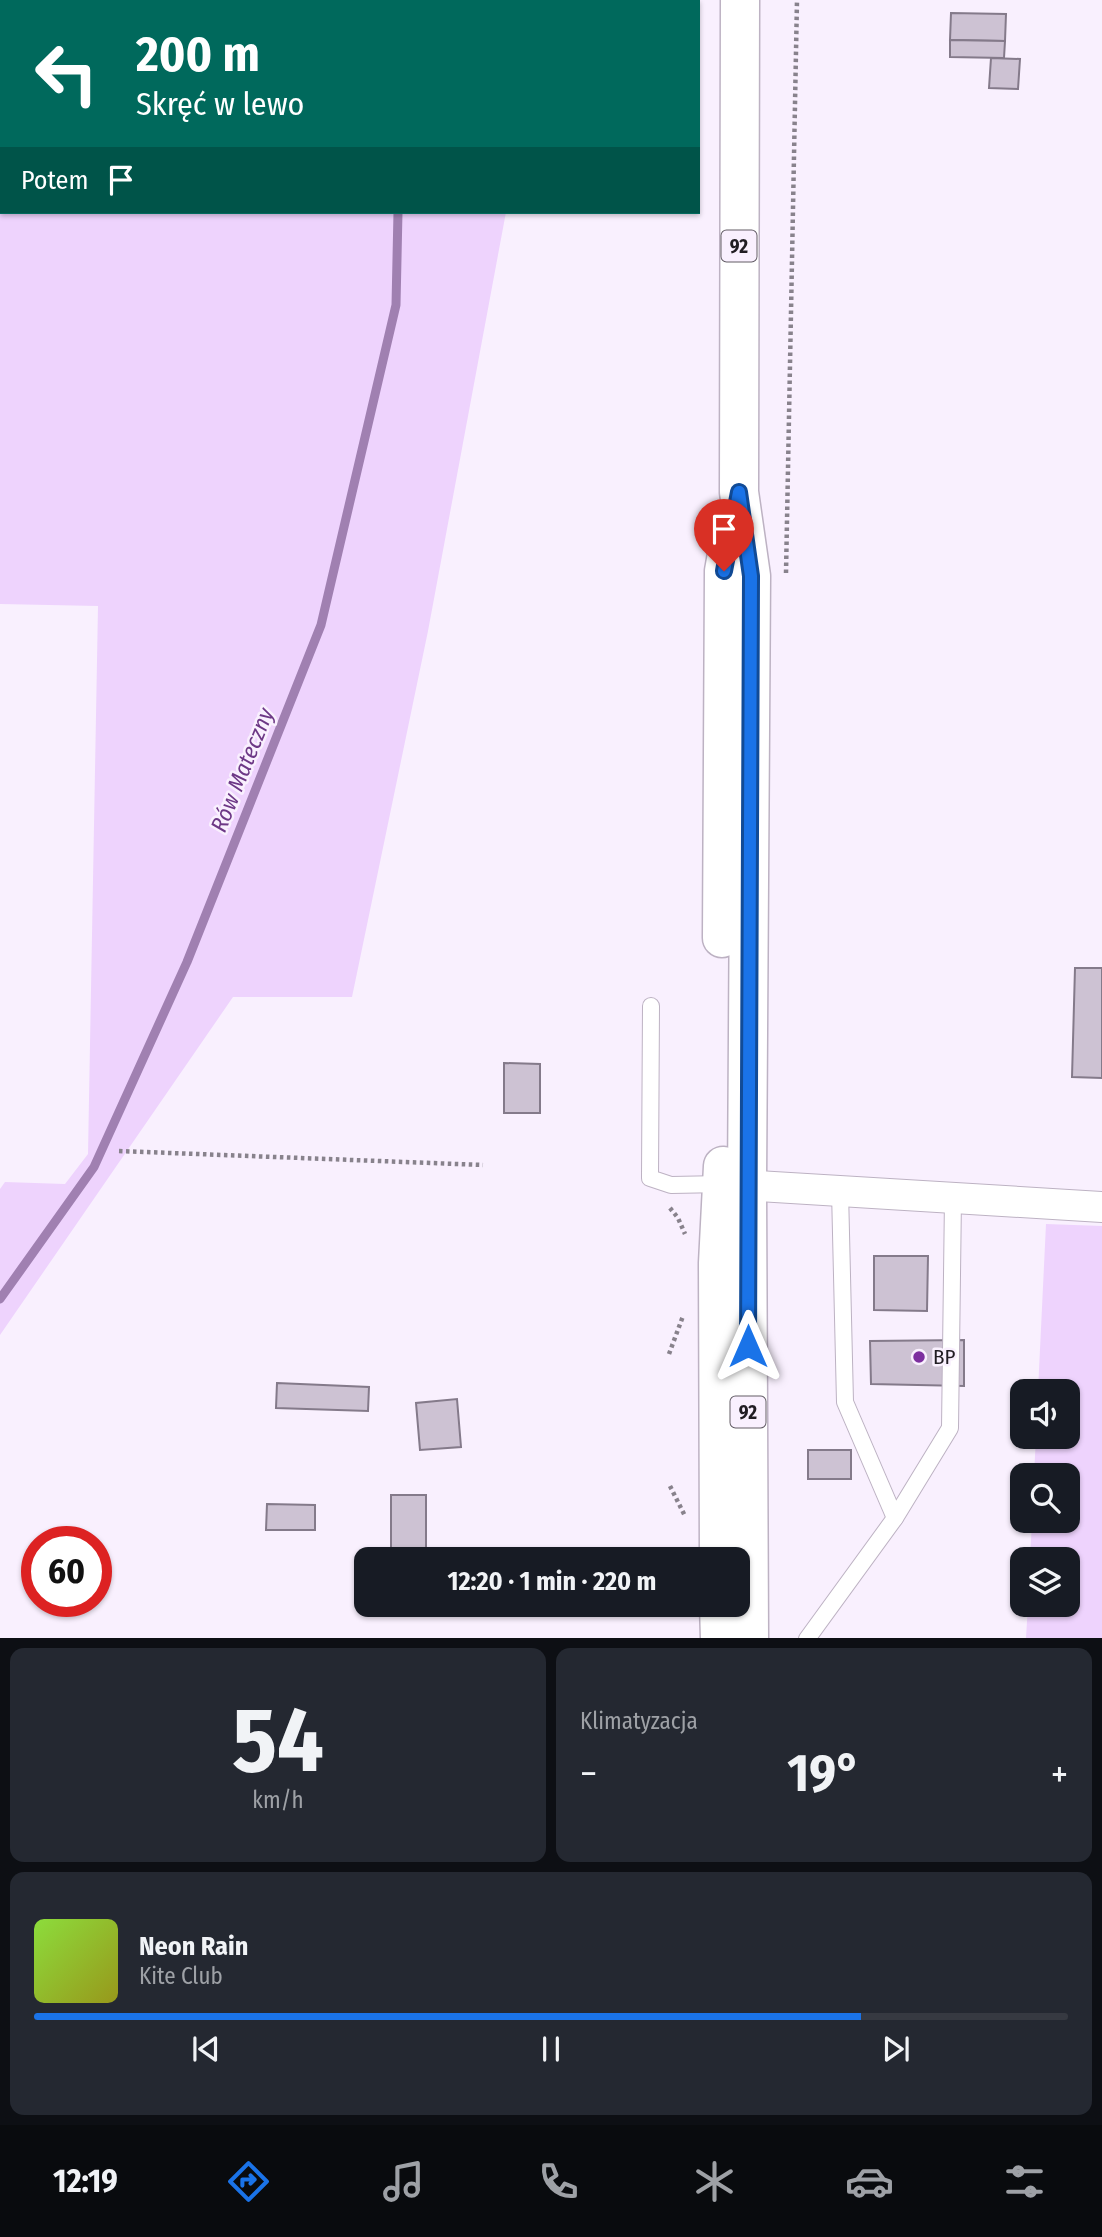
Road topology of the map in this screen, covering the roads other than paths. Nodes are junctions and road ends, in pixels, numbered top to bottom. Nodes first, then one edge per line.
1 (740, 0) edge
2 (651, 1006) dead end
3 (735, 1185) junction
4 (840, 1191) junction
5 (953, 1198) junction
6 (1102, 1207) edge
7 (895, 1518) junction
8 (719, 1547) edge
9 (719, 1617) edge
10 (720, 1638) edge
11 (749, 1638) edge
12 (808, 1638) edge

1 - 3 main road, 92
2 - 3 lane
3 - 4 street
3 - 8 main road, 92
3 - 11 main road, 92
4 - 5 street
4 - 7 lane
5 - 6 street
5 - 7 lane
7 - 12 lane
9 - 10 main road

